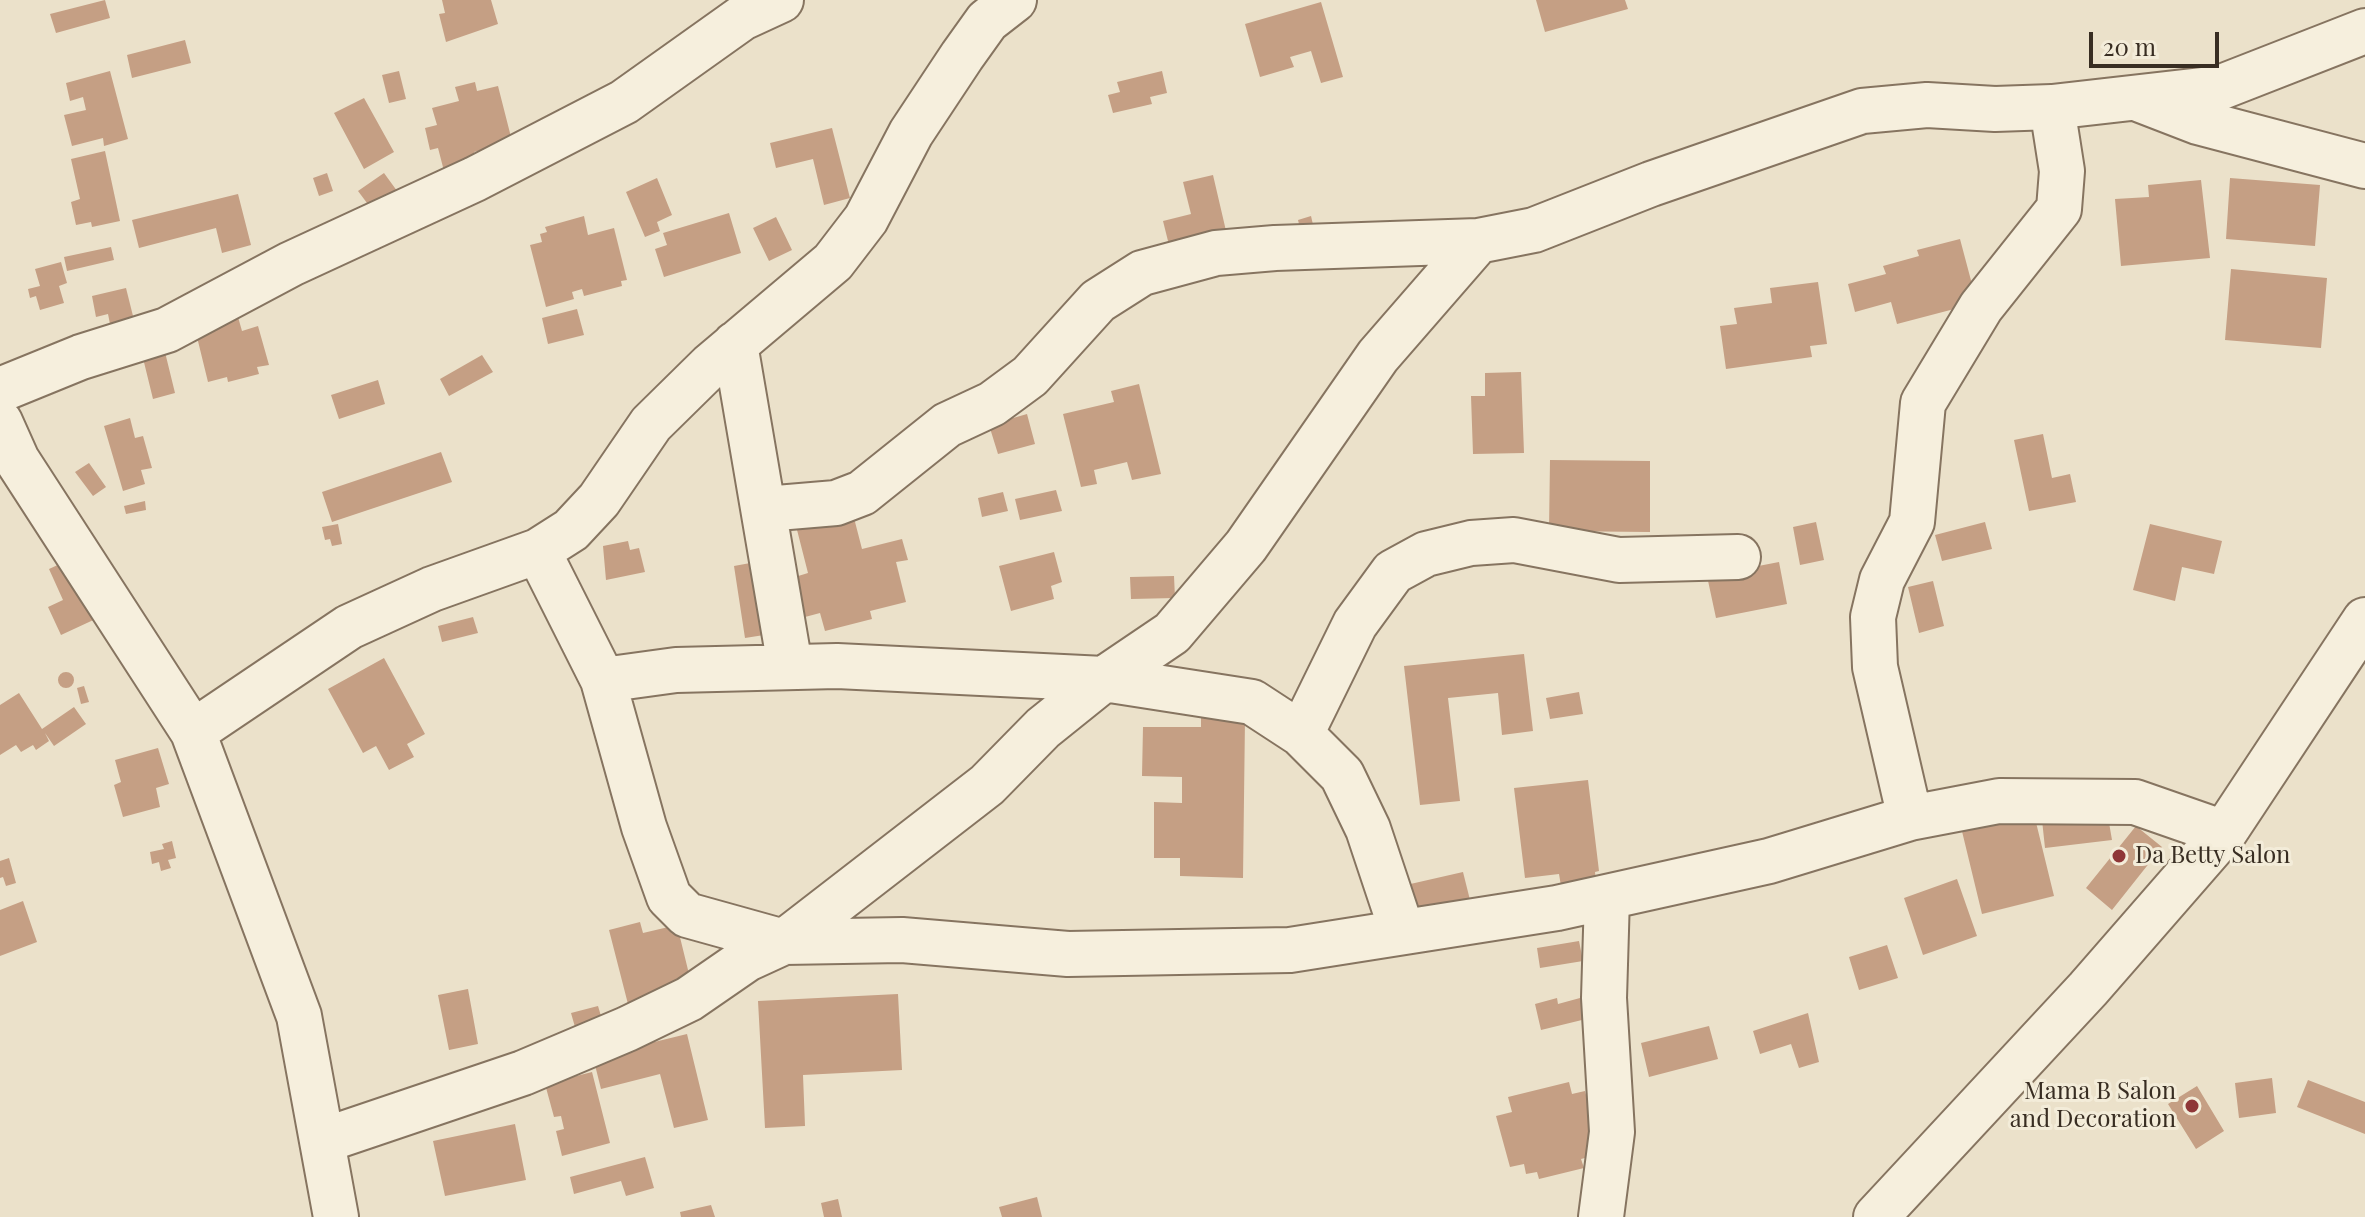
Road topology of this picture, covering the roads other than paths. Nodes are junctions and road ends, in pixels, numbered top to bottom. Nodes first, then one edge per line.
1 (781, 0) edge
2 (1014, 0) edge
3 (2365, 31) edge
4 (2130, 97) junction
5 (2052, 107) junction
6 (2365, 166) edge
7 (1478, 241) junction
8 (735, 344) junction
9 (0, 390) edge
10 (0, 422) edge
11 (765, 509) junction
12 (538, 551) junction
13 (1738, 557) dead end
14 (2365, 620) edge
15 (790, 666) junction
16 (1104, 679) junction
17 (603, 680) junction
18 (193, 732) junction
19 (1301, 734) junction
20 (1910, 818) junction
21 (2224, 833) junction
22 (1607, 897) junction
23 (1402, 931) junction
24 (784, 942) junction
25 (322, 1141) junction
26 (336, 1217) edge
27 (1601, 1217) edge
28 (1876, 1217) edge

1 - 9 street
2 - 8 street
3 - 4 street
4 - 5 street
4 - 6 street
5 - 7 street
5 - 20 street
7 - 11 street
7 - 16 street
8 - 11 street
8 - 12 street
10 - 18 street
11 - 15 street
12 - 17 street
12 - 18 street
13 - 19 street
14 - 21 street
15 - 16 street
15 - 17 street
16 - 19 street
16 - 24 street
17 - 24 street
18 - 25 street
19 - 23 street
20 - 21 street
20 - 22 street
21 - 28 street
22 - 23 street
22 - 27 street
23 - 24 street
24 - 25 street
25 - 26 street

